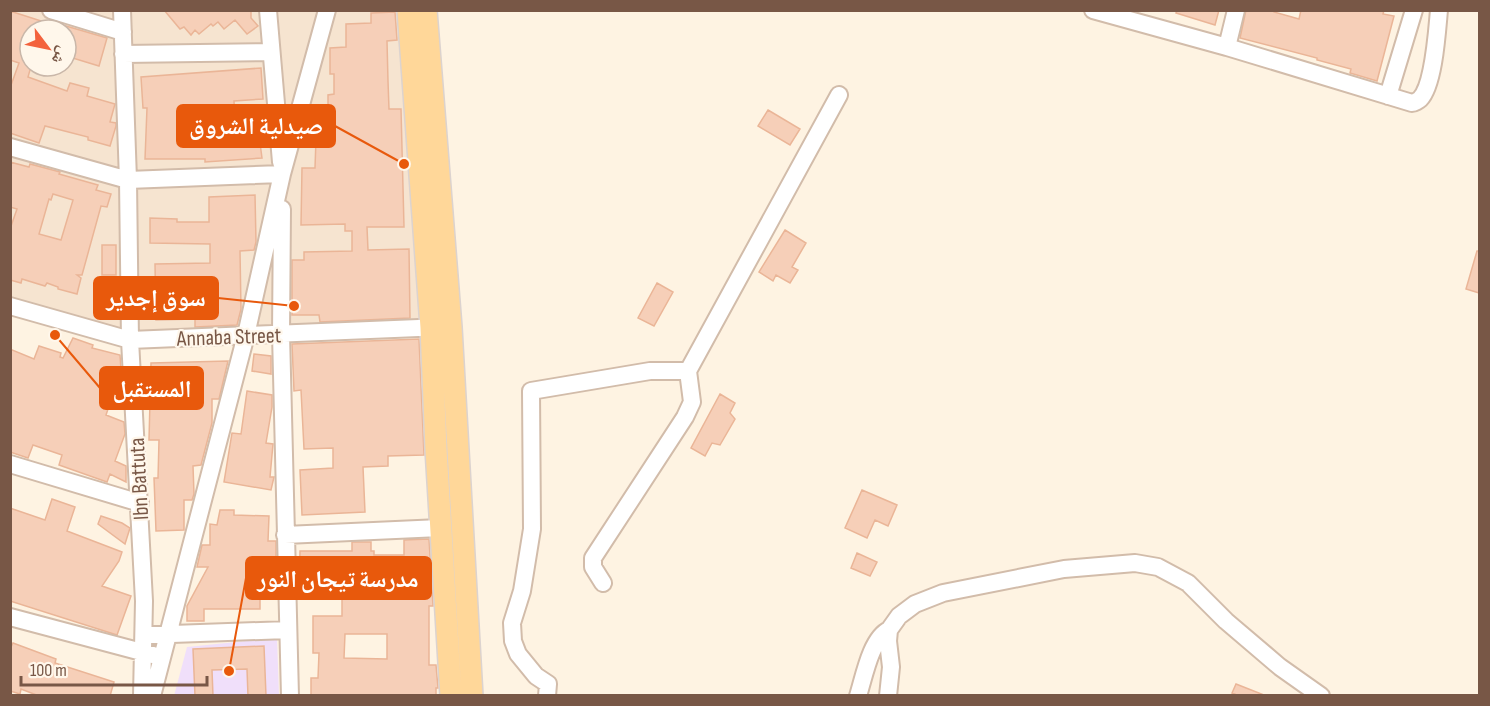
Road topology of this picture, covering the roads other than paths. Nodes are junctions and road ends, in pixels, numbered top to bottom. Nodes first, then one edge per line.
1 (51, 10) edge
2 (122, 10) edge
3 (268, 10) edge
4 (327, 10) edge
5 (408, 10) edge
6 (426, 10) edge
7 (1093, 10) edge
8 (1236, 10) edge
9 (1414, 10) edge
10 (1439, 10) edge
11 (123, 32) junction
12 (1227, 46) junction
13 (271, 52) junction
14 (123, 54) junction
15 (839, 95) dead end
16 (1388, 96) junction
17 (10, 147) edge
18 (282, 174) junction
19 (128, 180) junction
20 (10, 306) edge
21 (441, 327) junction
22 (280, 334) junction
23 (246, 335) junction
24 (130, 340) junction
25 (688, 371) junction
26 (10, 464) edge
27 (140, 502) junction
28 (440, 528) junction
29 (285, 535) junction
30 (603, 583) dead end
31 (10, 616) edge
32 (288, 630) junction
33 (890, 630) junction
34 (144, 635) junction
35 (169, 635) junction
36 (144, 654) junction
37 (163, 657) junction
38 (142, 696) edge
39 (152, 696) edge
40 (290, 696) edge
41 (451, 696) edge
42 (472, 696) edge
43 (547, 696) edge
44 (858, 696) edge
45 (888, 696) edge
46 (1321, 696) edge

1 - 11 street
2 - 11 street, Ibn Battuta
3 - 13 street
4 - 18 street
5 - 21 main road
6 - 21 main road
7 - 12 street
8 - 12 street
9 - 16 street
10 - 16 street
11 - 14 street, Ibn Battuta
12 - 16 street
13 - 14 street
13 - 18 street
14 - 19 street, Ibn Battuta
15 - 25 street
17 - 19 street
18 - 19 street
18 - 22 street
18 - 23 street
19 - 24 street, Ibn Battuta
20 - 24 street, Annaba Street
21 - 22 street, Annaba Street
21 - 28 main road
21 - 42 main road
22 - 23 street, Annaba Street
22 - 29 street
23 - 24 street, Annaba Street
23 - 35 street
24 - 27 street, Ibn Battuta
25 - 30 street
25 - 43 street
26 - 27 street
27 - 34 street, Ibn Battuta
28 - 29 street
28 - 41 main road
29 - 32 street
31 - 36 street
32 - 35 street
32 - 40 street
33 - 44 street
33 - 45 street
33 - 46 street
34 - 35 street
34 - 36 street, Ibn Battuta
35 - 37 street
36 - 37 street
36 - 38 street, Ibn Battuta
37 - 39 street

